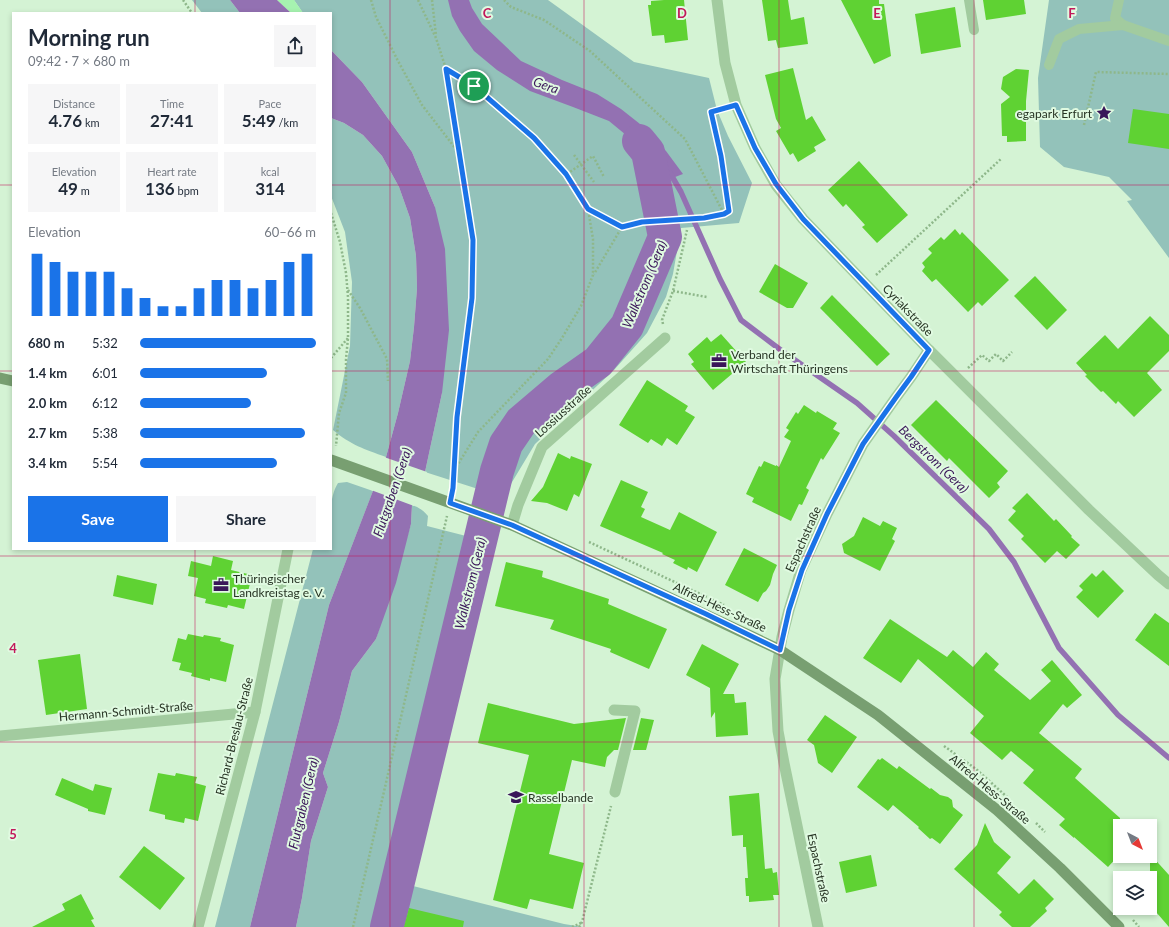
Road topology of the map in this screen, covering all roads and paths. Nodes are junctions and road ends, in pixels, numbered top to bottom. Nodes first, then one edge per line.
1 (183, 0) edge
2 (371, 0) edge
3 (418, 0) edge
4 (432, 0) edge
5 (504, 0) edge
6 (717, 0) edge
7 (970, 0) edge
8 (1119, 0) edge
9 (191, 12) edge
10 (1123, 25) junction
11 (974, 30) dead end
12 (436, 38) junction
13 (1169, 41) edge
14 (1049, 65) dead end
15 (446, 69) junction
16 (1169, 74) edge
17 (736, 105) junction
18 (1084, 125) dead end
19 (459, 153) junction
20 (574, 155) dead end
21 (1002, 158) dead end
22 (580, 164) junction
23 (566, 174) junction
24 (604, 177) dead end
25 (594, 182) dead end
26 (588, 209) junction
27 (724, 214) junction
28 (332, 216) edge
29 (622, 227) junction
30 (687, 230) dead end
31 (593, 274) junction
32 (866, 285) junction
33 (348, 290) junction
34 (673, 291) junction
35 (707, 297) dead end
36 (348, 338) junction
37 (665, 338) joint
38 (929, 350) junction
39 (1012, 352) dead end
40 (332, 357) edge
41 (0, 378) edge
42 (957, 378) junction
43 (12, 381) edge
44 (388, 381) dead end
45 (336, 446) dead end
46 (332, 460) edge
47 (454, 471) junction
48 (450, 503) junction
49 (508, 524) junction
50 (288, 550) edge
51 (1169, 584) edge
52 (780, 650) junction
53 (614, 710) dead end
54 (254, 712) junction
55 (0, 736) edge
56 (615, 792) joint
57 (582, 922) junction
58 (196, 926) edge
59 (353, 927) edge
60 (572, 927) edge
61 (579, 927) edge
62 (818, 927) edge
63 (1119, 927) edge

1 - 9 path
2 - 19 path
3 - 12 path
4 - 12 path
5 - 27 path
6 - 17 street, Cyriakstraße
7 - 11 lane
8 - 10 lane
10 - 13 lane
10 - 14 lane
12 - 15 path
15 - 19 path
15 - 23 path
16 - 18 path
17 - 27 path
17 - 32 street, Cyriakstraße
19 - 47 path
20 - 22 path
21 - 32 path
22 - 23 path
22 - 24 path
22 - 25 path
23 - 26 path
26 - 29 path
26 - 31 path
27 - 29 path
28 - 33 path
29 - 31 path
30 - 34 path
31 - 47 path
32 - 38 street, Cyriakstraße
33 - 36 path
33 - 44 path
34 - 35 path
34 - 37 path
36 - 40 path
36 - 45 path
37 - 49 street, Lossiusstraße
38 - 42 street, Cyriakstraße
38 - 52 street, Espachstraße
39 - 42 path
41 - 43 main road
42 - 51 street, Cyriakstraße
46 - 48 main road, Alfred-Hess-Straße
47 - 48 path
48 - 49 main road, Alfred-Hess-Straße
48 - 59 path
49 - 52 main road, Alfred-Hess-Straße
50 - 54 street, Richard-Breslau-Straße
52 - 62 street, Espachstraße
52 - 63 main road, Alfred-Hess-Straße
53 - 56 street
54 - 55 street, Hermann-Schmidt-Straße
54 - 58 street, Richard-Breslau-Straße
56 - 57 path
57 - 60 path
57 - 61 path

